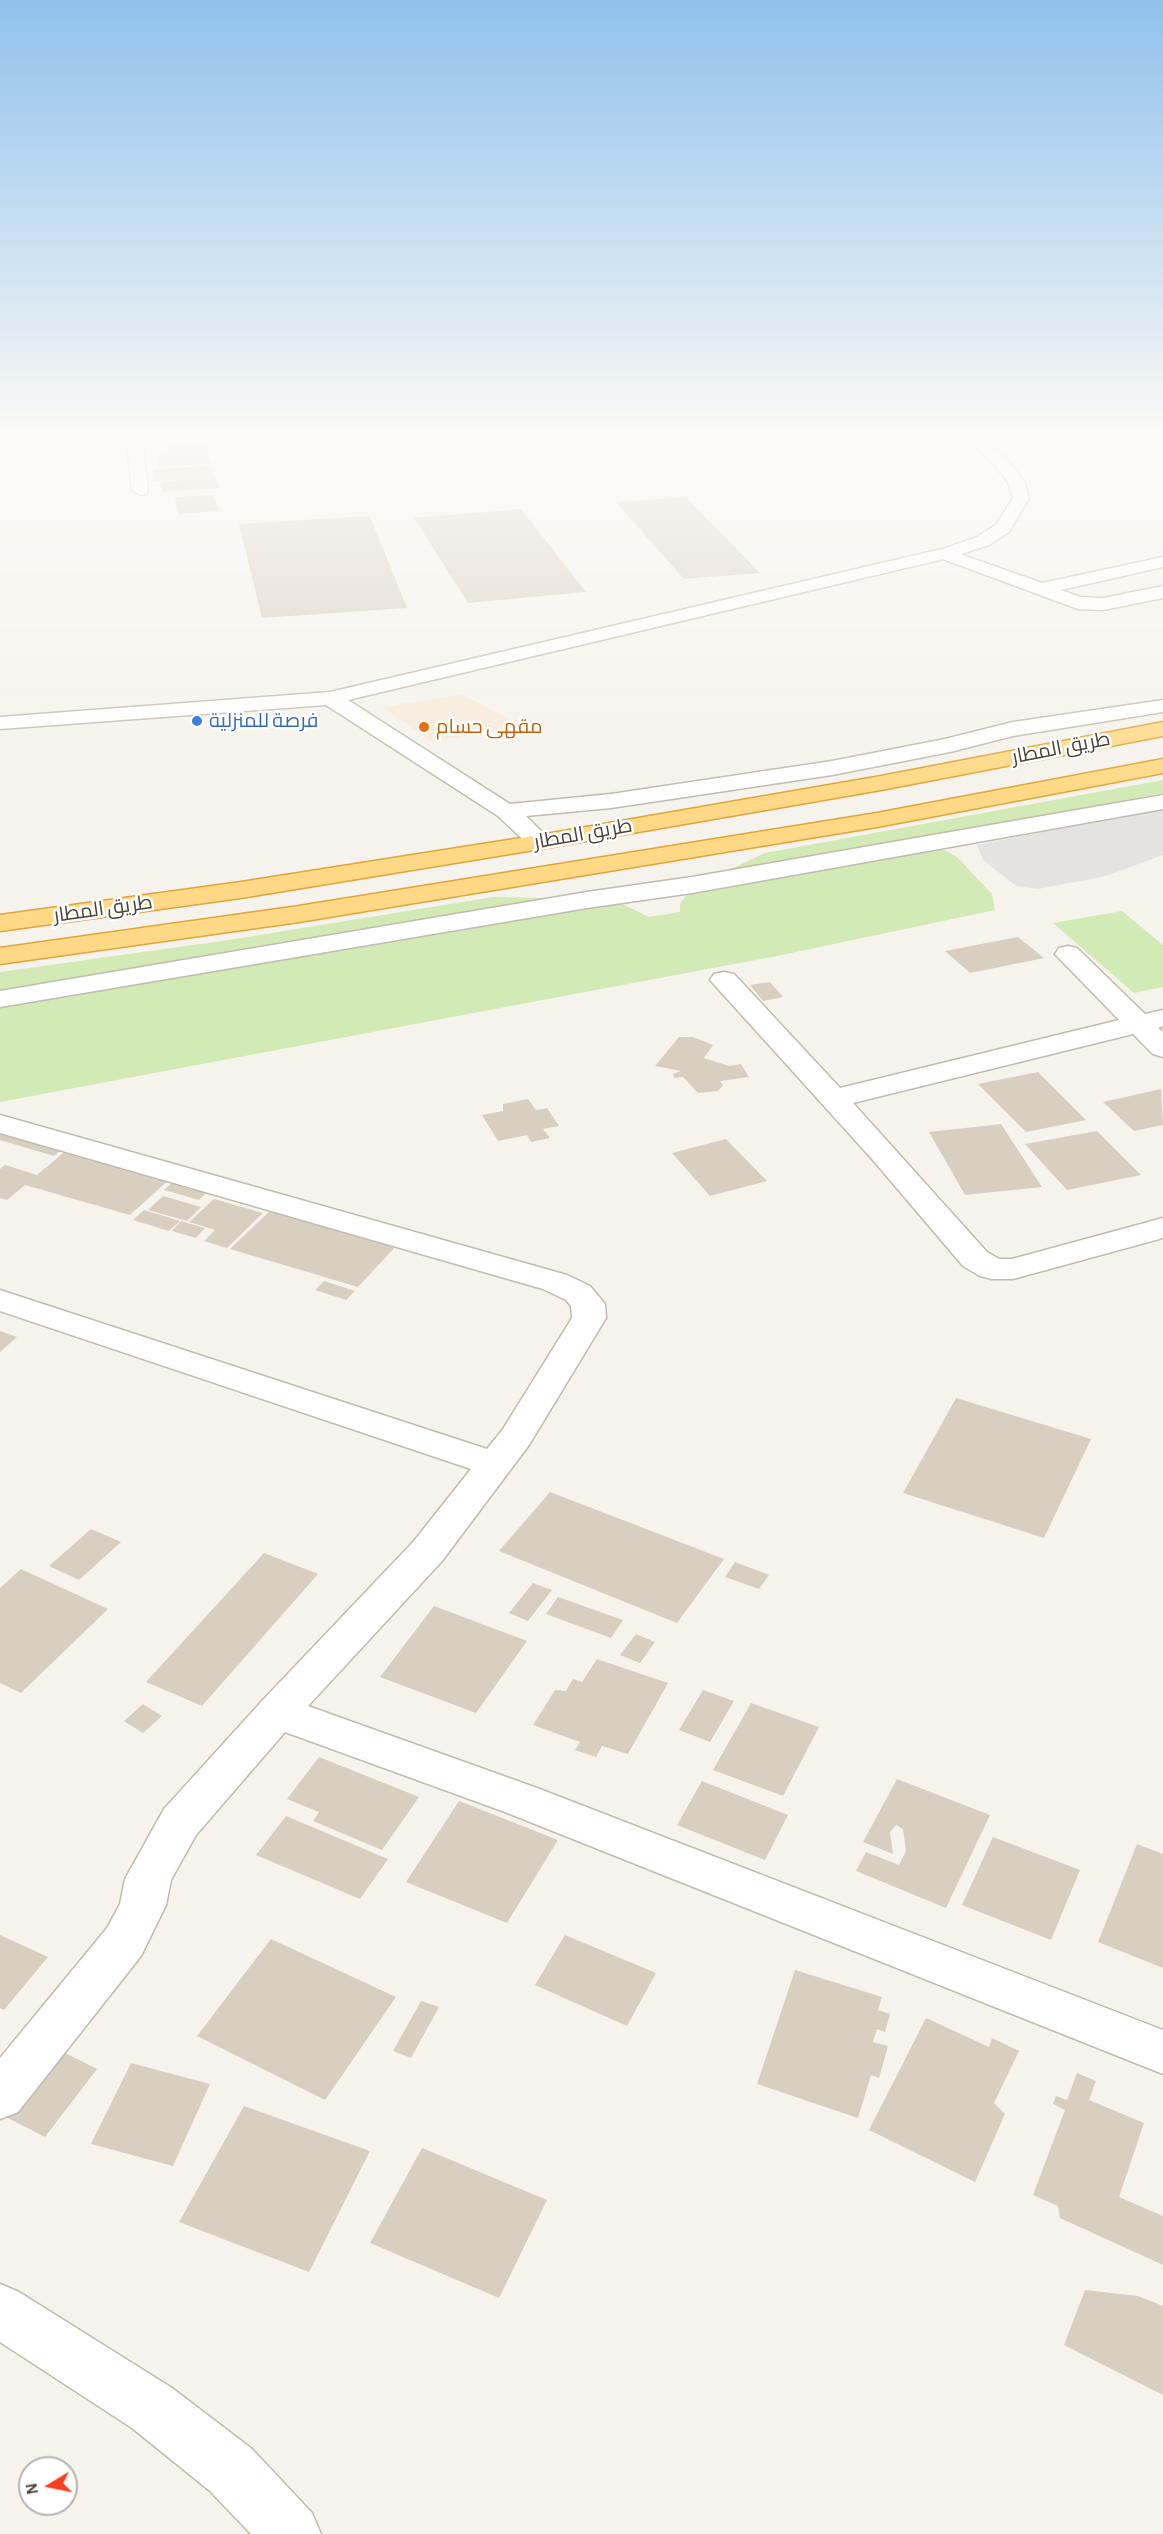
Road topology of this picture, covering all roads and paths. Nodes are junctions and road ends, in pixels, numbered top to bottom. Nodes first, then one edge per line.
1 (937, 556) edge
2 (952, 556) edge
3 (1163, 562) edge
4 (1040, 589) junction
5 (1163, 592) edge
6 (330, 698) junction
7 (1163, 706) edge
8 (0, 723) edge
9 (1163, 729) edge
10 (1163, 766) edge
11 (1163, 801) edge
12 (506, 811) junction
13 (540, 842) junction
14 (0, 923) edge
15 (1068, 954) dead end
16 (0, 956) edge
17 (724, 980) dead end
18 (0, 999) edge
19 (1151, 1021) edge
20 (1163, 1048) edge
21 (833, 1099) junction
22 (0, 1124) edge
23 (1163, 1228) edge
24 (0, 1300) edge
25 (495, 1464) junction
26 (277, 1712) junction
27 (1163, 2052) edge
28 (0, 2096) edge
29 (0, 2311) edge
30 (291, 2534) edge

1 - 6 street
2 - 4 street
3 - 4 street
4 - 5 street
6 - 8 street
6 - 12 street
7 - 12 street
9 - 13 highway, طريق المطار
10 - 16 highway, طريق المطار
11 - 18 street
12 - 13 street
13 - 14 highway, طريق المطار
15 - 19 street
17 - 21 street
19 - 20 street
19 - 21 street
21 - 23 street
22 - 25 street
24 - 25 street
25 - 26 street
26 - 27 street
26 - 28 street
29 - 30 street

